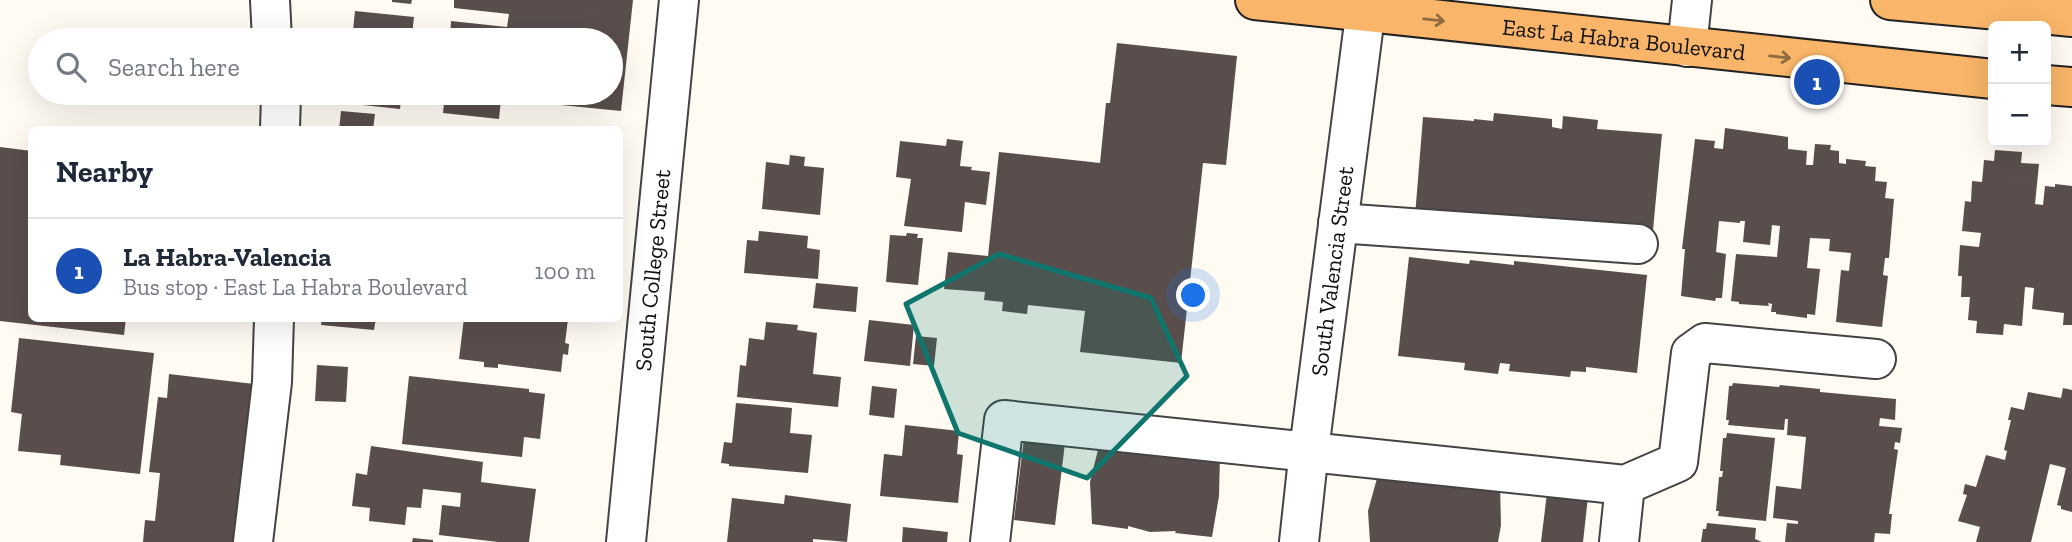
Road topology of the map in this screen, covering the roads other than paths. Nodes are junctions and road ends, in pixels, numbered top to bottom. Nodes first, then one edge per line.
1 (270, 0) edge
2 (679, 0) edge
3 (1255, 0) edge
4 (1692, 0) edge
5 (1890, 0) edge
6 (1367, 6) edge
7 (2072, 17) edge
8 (271, 28) edge
9 (1688, 47) junction
10 (1988, 78) edge
11 (2051, 85) edge
12 (2072, 87) edge
13 (281, 105) edge
14 (280, 126) edge
15 (1338, 223) junction
16 (1638, 244) dead end
17 (274, 322) edge
18 (1876, 359) dead end
19 (1309, 450) junction
20 (1625, 485) junction
21 (253, 542) edge
22 (626, 542) edge
23 (990, 542) edge
24 (1299, 542) edge
25 (1619, 542) edge

1 - 8 street
2 - 22 street, South College Street
3 - 6 main road, East La Habra Boulevard
4 - 9 street
5 - 7 main road
6 -> 9 main road, East La Habra Boulevard
6 - 15 street, South Valencia Street
9 -> 10 main road, East La Habra Boulevard
11 - 12 main road
13 - 14 street
15 - 16 street
15 - 19 street, South Valencia Street
17 - 21 street
18 - 20 street
19 - 20 street
19 - 23 street
19 - 24 street, South Valencia Street
20 - 25 street

